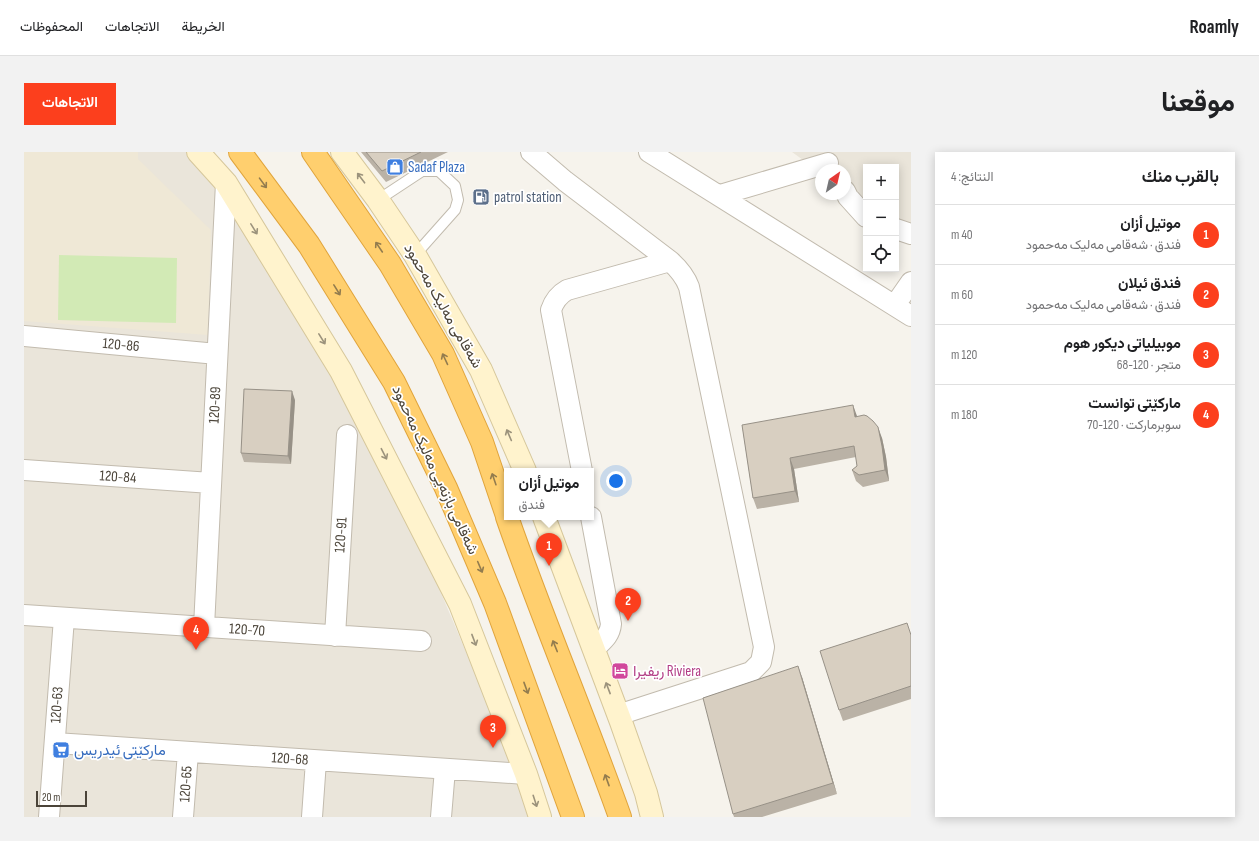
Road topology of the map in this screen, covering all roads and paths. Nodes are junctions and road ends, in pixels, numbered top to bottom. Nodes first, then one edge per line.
1 (198, 152) edge
2 (240, 152) edge
3 (313, 152) edge
4 (342, 152) edge
5 (531, 152) edge
6 (649, 152) edge
7 (829, 162) edge
8 (226, 183) junction
9 (720, 196) junction
10 (378, 200) junction
11 (851, 200) edge
12 (863, 214) edge
13 (899, 230) edge
14 (911, 234) edge
15 (415, 255) junction
16 (670, 261) junction
17 (911, 282) edge
18 (895, 305) junction
19 (911, 316) edge
20 (24, 336) edge
21 (217, 354) junction
22 (347, 435) dead end
23 (524, 468) edge
24 (581, 468) edge
25 (24, 470) edge
26 (211, 484) junction
27 (504, 507) edge
28 (508, 520) edge
29 (545, 520) edge
30 (592, 520) edge
31 (24, 615) edge
32 (64, 618) junction
33 (204, 627) junction
34 (335, 636) junction
35 (422, 641) dead end
36 (594, 649) junction
37 (618, 715) junction
38 (55, 743) junction
39 (188, 752) junction
40 (316, 761) junction
41 (445, 769) junction
42 (526, 774) junction
43 (619, 812) edge
44 (49, 817) edge
45 (183, 817) edge
46 (312, 817) edge
47 (441, 817) edge
48 (540, 817) edge
49 (573, 817) edge
50 (652, 817) edge

1 - 8 main road
2 -> 49 highway, شەقامی بازنەیی مەلیک مەحمود
27 -> 3 highway
10 -> 4 main road, شەقامی مەلیک مەحمود
5 - 16 street
6 - 9 street
7 - 9 street
8 - 21 street, 120-89
8 -> 42 main road
9 - 18 street
10 - 15 main road, شەقامی مەلیک مەحمود
10 - 15 lane
11 - 12 street
13 - 14 street
23 -> 15 main road, شەقامی مەلیک مەحمود
16 - 24 street
16 - 37 street
17 - 18 street
18 - 19 street
20 - 21 street, 120-86
21 - 26 street, 120-89
22 - 34 street, 120-91
25 - 26 street, 120-84
26 - 33 street, 120-89
43 -> 28 highway
29 - 36 main road
30 - 36 street
31 - 32 street, 120-70
32 - 33 street, 120-70
32 - 38 street, 120-63
33 - 34 street, 120-70
34 - 35 street, 120-70
37 -> 36 main road
37 - 50 main road
38 - 39 street, 120-68
38 - 44 street, 120-63
39 - 40 street, 120-68
39 - 45 street, 120-65
40 - 41 street, 120-68
40 - 46 street
41 - 42 street, 120-68
41 - 47 street
42 -> 48 main road

